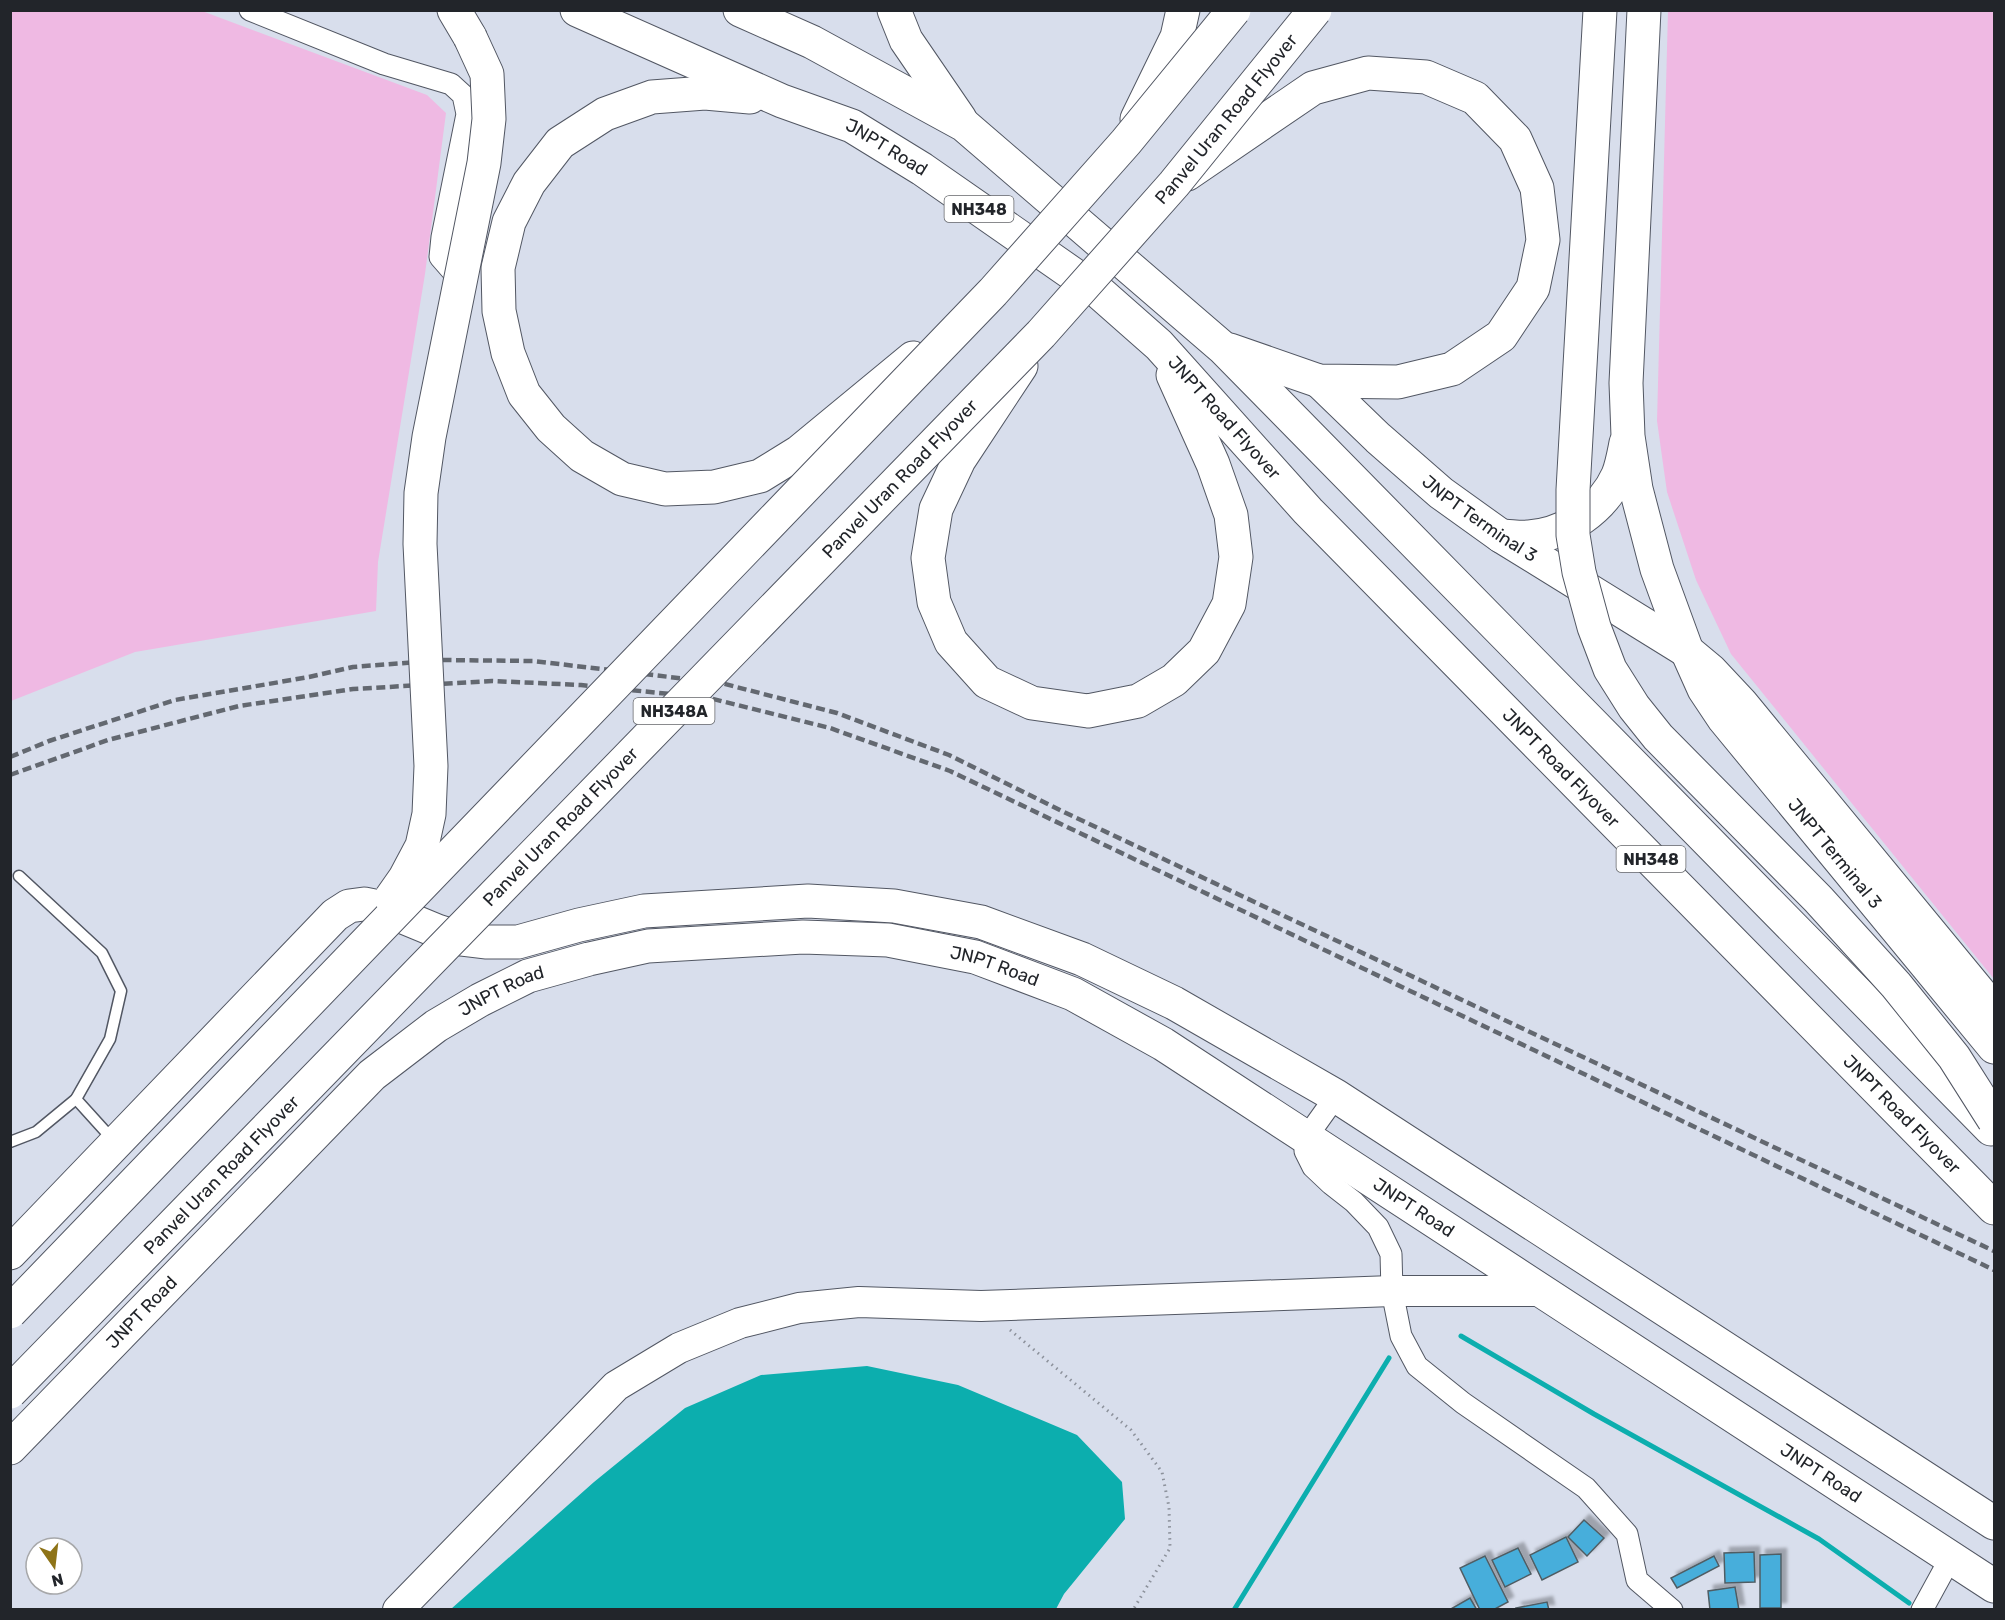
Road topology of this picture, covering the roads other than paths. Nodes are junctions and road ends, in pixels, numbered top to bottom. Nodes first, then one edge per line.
1 (250, 10) edge
2 (577, 10) edge
3 (740, 10) edge
4 (1184, 10) edge
5 (1315, 10) edge
6 (1334, 10) edge
7 (1600, 10) edge
8 (1644, 10) edge
9 (1233, 12) edge
10 (462, 24) edge
11 (900, 25) edge
12 (1280, 55) junction
13 (782, 101) junction
14 (964, 125) junction
15 (1126, 142) junction
16 (1174, 184) junction
17 (460, 280) junction
18 (993, 292) junction
19 (1041, 334) junction
20 (1160, 345) junction
21 (1223, 348) junction
22 (1319, 381) junction
23 (1628, 436) junction
24 (1501, 536) junction
25 (1687, 651) junction
26 (19, 876) dead end
27 (518, 942) junction
28 (528, 976) junction
29 (327, 984) junction
30 (1995, 1010) edge
31 (1995, 1047) edge
32 (1336, 1096) junction
33 (76, 1099) junction
34 (1995, 1120) edge
35 (1995, 1132) edge
36 (1306, 1138) junction
37 (10, 1142) edge
38 (116, 1143) junction
39 (1995, 1208) edge
40 (10, 1253) edge
41 (1392, 1291) junction
42 (1542, 1291) junction
43 (10, 1312) edge
44 (10, 1392) edge
45 (10, 1448) edge
46 (1995, 1523) edge
47 (1951, 1557) junction
48 (1995, 1586) edge
49 (398, 1610) edge
50 (1672, 1610) edge
51 (1922, 1610) edge

1 - 17 street
2 - 13 main road, JNPT Road / NH348
3 - 14 main road, NH348
4 - 15 main road, bridge
5 - 12 main road, Panvel Uran Road Flyover / NH348A, bridge
6 - 12 main road, bridge
7 - 34 main road, bridge
8 - 23 main road
9 - 15 main road, NH348A, bridge
10 - 17 main road, bridge
11 - 14 main road
12 - 16 main road, Panvel Uran Road Flyover / NH348A, bridge
13 - 18 main road, bridge
13 - 20 main road, JNPT Road / NH348
14 - 21 main road, NH348
15 - 18 main road, NH348A, bridge
16 - 19 main road, Panvel Uran Road Flyover / NH348A, bridge
16 - 22 main road, bridge
17 - 29 main road, bridge
18 - 29 main road, NH348A, bridge
19 - 20 main road, bridge
19 - 44 main road, Panvel Uran Road Flyover / NH348A, bridge
20 - 39 main road, JNPT Road Flyover / NH348
21 - 22 main road
21 - 35 main road, NH348
22 - 24 main road, JNPT Terminal 3
23 - 24 main road
23 - 25 main road
24 - 25 main road, JNPT Terminal 3
25 - 30 main road, JNPT Terminal 3
25 - 31 main road, JNPT Terminal 3
26 - 33 lane
27 - 28 main road
27 - 32 main road, JNPT Road
27 - 38 main road, JNPT Road
28 - 36 main road, JNPT Road
28 - 45 main road, JNPT Road
29 - 43 main road, NH348A, bridge
32 - 36 street
32 - 46 main road, JNPT Road
33 - 37 lane
33 - 38 lane
36 - 41 street
36 - 42 main road, JNPT Road
38 - 40 main road, JNPT Road
41 - 42 street
41 - 49 street
41 - 50 street
42 - 47 main road, JNPT Road
47 - 48 main road, JNPT Road
47 - 51 street

